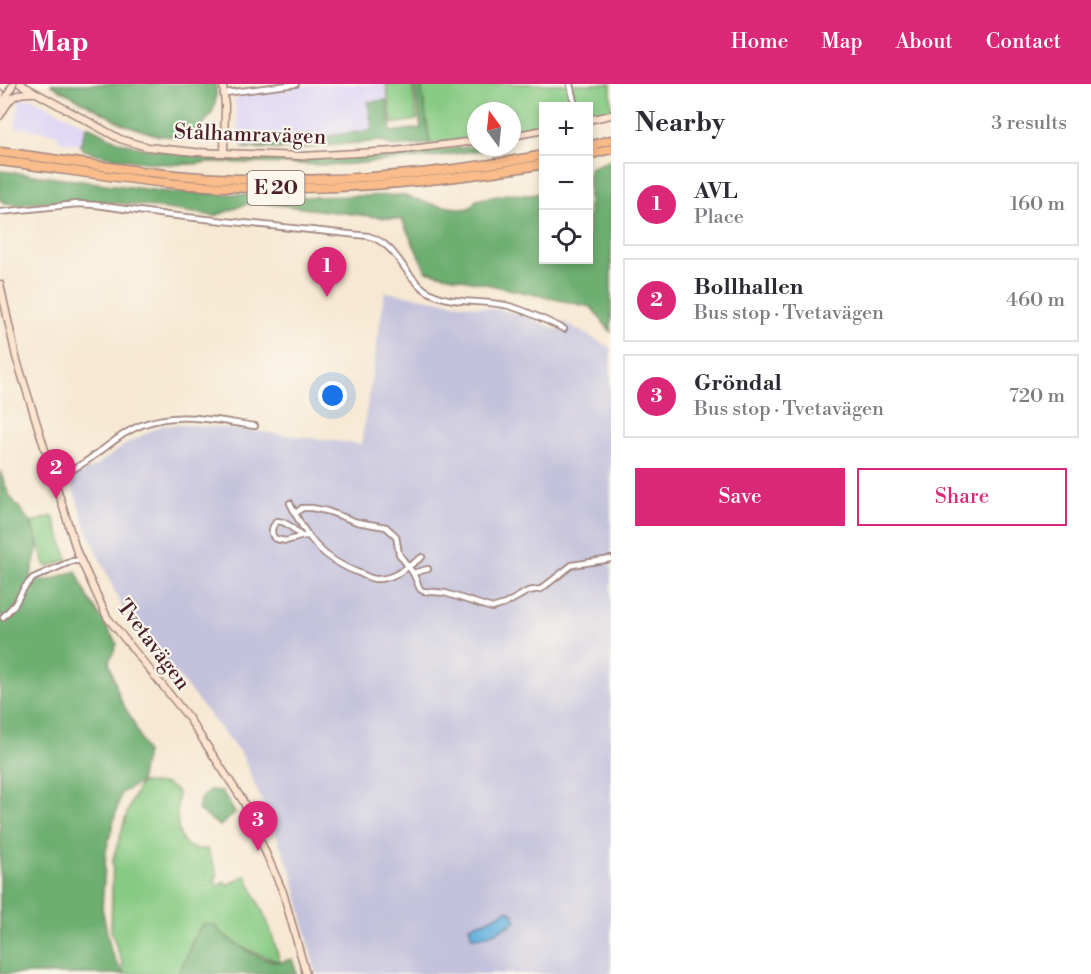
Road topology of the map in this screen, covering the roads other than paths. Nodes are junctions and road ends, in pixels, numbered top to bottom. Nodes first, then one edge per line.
1 (20, 84) edge
2 (224, 84) edge
3 (296, 84) edge
4 (570, 84) edge
5 (11, 89) edge
6 (33, 91) junction
7 (0, 92) edge
8 (225, 93) junction
9 (574, 102) edge
10 (611, 115) edge
11 (0, 116) edge
12 (593, 119) edge
13 (539, 131) edge
14 (521, 134) edge
15 (611, 140) edge
16 (467, 142) edge
17 (593, 145) edge
18 (611, 149) edge
19 (0, 152) edge
20 (224, 153) junction
21 (593, 154) edge
22 (539, 156) edge
23 (6, 158) edge
24 (539, 165) edge
25 (0, 213) edge
26 (0, 284) edge
27 (1, 302) edge
28 (564, 329) dead end
29 (255, 426) dead end
30 (54, 478) junction
31 (290, 503) dead end
32 (295, 514) junction
33 (304, 536) junction
34 (422, 557) dead end
35 (611, 559) edge
36 (81, 561) junction
37 (409, 567) junction
38 (428, 569) dead end
39 (413, 573) junction
40 (3, 617) dead end
41 (306, 974) edge

1 - 6 main road, Stålhamravägen
2 - 8 main road
3 - 8 street
4 - 9 street
5 - 6 main road, Stålhamravägen
5 - 7 main road, Stålhamravägen
5 - 11 main road
6 - 11 main road
6 - 20 main road, Stålhamravägen
7 - 11 main road
8 - 20 main road
10 - 12 main road
13 - 14 main road
15 - 17 highway
16 - 20 main road, Stålhamravägen
18 - 21 highway
19 - 23 highway, E 20
22 - 23 highway, E 20
23 - 24 highway, E 20
25 - 28 street
26 - 27 main road, Tvetavägen
27 - 30 main road, Tvetavägen
29 - 30 street
30 - 36 main road, Tvetavägen
31 - 32 street
32 - 33 street
32 - 37 street
33 - 33 street
33 - 37 street
34 - 37 street
35 - 39 street
36 - 40 street
36 - 41 main road, Tvetavägen
37 - 39 street
38 - 39 street

